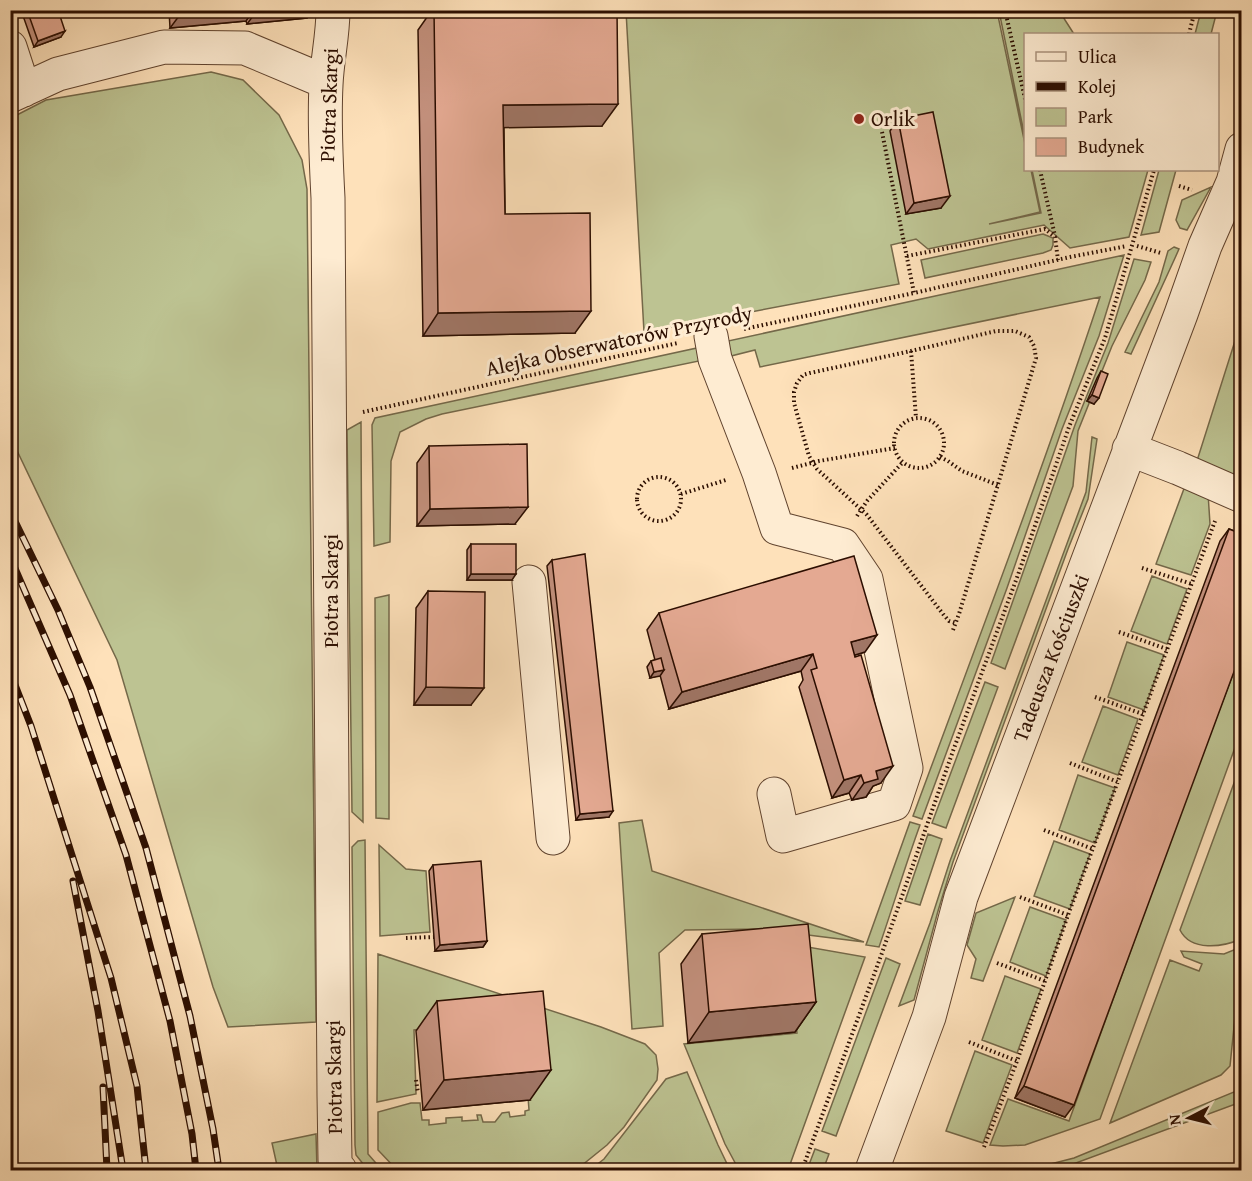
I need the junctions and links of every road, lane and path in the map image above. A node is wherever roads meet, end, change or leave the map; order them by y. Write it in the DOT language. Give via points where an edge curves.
graph roads {
  1 [pos="333,10"];
  2 [pos="1005,10"];
  3 [pos="1195,10"];
  4 [pos="1189,33"];
  5 [pos="10,47"];
  6 [pos="326,82"];
  7 [pos="17,93"];
  8 [pos="1024,94"];
  9 [pos="882,132"];
  10 [pos="1242,149"];
  11 [pos="1040,171"];
  12 [pos="1154,171"];
  13 [pos="1055,237"];
  14 [pos="1126,246"];
  15 [pos="1137,246"];
  16 [pos="1161,254"];
  17 [pos="907,256"];
  18 [pos="1058,260"];
  19 [pos="914,293"];
  20 [pos="711,336"];
  21 [pos="911,351"];
  22 [pos="330,417"];
  23 [pos="916,418"];
  24 [pos="895,448"];
  25 [pos="1129,449"];
  26 [pos="940,457"];
  27 [pos="903,462"];
  28 [pos="813,463"];
  29 [pos="789,469"];
  30 [pos="730,478"];
  31 [pos="998,485"];
  32 [pos="1232,492"];
  33 [pos="681,494"];
  34 [pos="861,509"];
  35 [pos="849,522"];
  36 [pos="1142,568"];
  37 [pos="529,582"];
  38 [pos="1192,584"];
  39 [pos="956,623"];
  40 [pos="953,630"];
  41 [pos="1119,632"];
  42 [pos="1167,649"];
  43 [pos="1095,697"];
  44 [pos="1143,714"];
  45 [pos="1070,763"];
  46 [pos="1118,782"];
  47 [pos="774,794"];
  48 [pos="1044,830"];
  49 [pos="553,838"];
  50 [pos="1093,849"];
  51 [pos="1020,897"];
  52 [pos="1068,915"];
  53 [pos="434,937"];
  54 [pos="406,938"];
  55 [pos="997,963"];
  56 [pos="1046,981"];
  57 [pos="969,1042"];
  58 [pos="1017,1061"];
  59 [pos="416,1080"];
  60 [pos="418,1093"];
  61 [pos="984,1148"];
  62 [pos="340,1170"];
  63 [pos="801,1170"];
  64 [pos="872,1170"];
  1 -- 6 [label="street, Piotra Skargi"];
  2 -- 8 [label="path"];
  3 -- 4 [label="path"];
  5 -- 7 [label="street"];
  6 -- 7 [label="street" via="245,48 165,47 58,74"];
  6 -- 22 [label="street, Piotra Skargi"];
  9 -- 17 [label="path"];
  10 -- 25 [label="street, Tadeusza Kościuszki" via="1233,182"];
  11 -- 13 [label="path"];
  12 -- 63 [label="path" via="1105,338 1069,427"];
  13 -- 17 [label="path" via="1045,229"];
  13 -- 18 [label="path"];
  14 -- 18 [label="path, Alejka Obserwatorów Przyrody"];
  15 -- 16 [label="path"];
  17 -- 19 [label="path"];
  18 -- 19 [label="path, Alejka Obserwatorów Przyrody"];
  19 -- 20 [label="path, Alejka Obserwatorów Przyrody"];
  20 -- 22 [label="path, Alejka Obserwatorów Przyrody"];
  20 -- 47 [label="street" via="777,528 843,545 867,579 906,768 894,804 783,836"];
  21 -- 23 [label="path"];
  21 -- 28 [label="path" via="803,375 794,392 794,403"];
  21 -- 31 [label="path" via="996,332 1015,330 1029,337 1036,358"];
  22 -- 62 [label="street, Piotra Skargi" via="335,1160"];
  23 -- 24 [label="path" via="908,420 897,432"];
  23 -- 26 [label="path" via="932,421 943,433"];
  24 -- 27 [label="path"];
  24 -- 28 [label="path"];
  25 -- 32 [label="street"];
  25 -- 64 [label="street, Tadeusza Kościuszki" via="962,897 929,1017"];
  26 -- 27 [label="path" via="927,467"];
  26 -- 31 [label="path" via="962,471"];
  27 -- 34 [label="path"];
  28 -- 29 [label="path"];
  28 -- 34 [label="path"];
  30 -- 33 [label="path"];
  31 -- 39 [label="path"];
  32 -- 38 [label="path" via="1214,524"];
  33 -- 33 [label="path" via="678,511 665,521 646,518 638,508 640,488 652,478 670,479"];
  34 -- 35 [label="path"];
  34 -- 39 [label="path" via="943,614"];
  36 -- 38 [label="path"];
  37 -- 49 [label="street"];
  38 -- 42 [label="path"];
  39 -- 40 [label="path"];
  41 -- 42 [label="path"];
  42 -- 44 [label="path"];
  43 -- 44 [label="path"];
  44 -- 46 [label="path"];
  45 -- 46 [label="path"];
  46 -- 50 [label="path"];
  48 -- 50 [label="path"];
  50 -- 52 [label="path"];
  51 -- 52 [label="path"];
  52 -- 56 [label="path"];
  53 -- 54 [label="path"];
  55 -- 56 [label="path"];
  56 -- 58 [label="path"];
  57 -- 58 [label="path"];
  58 -- 61 [label="path"];
  59 -- 60 [label="path"];
}
